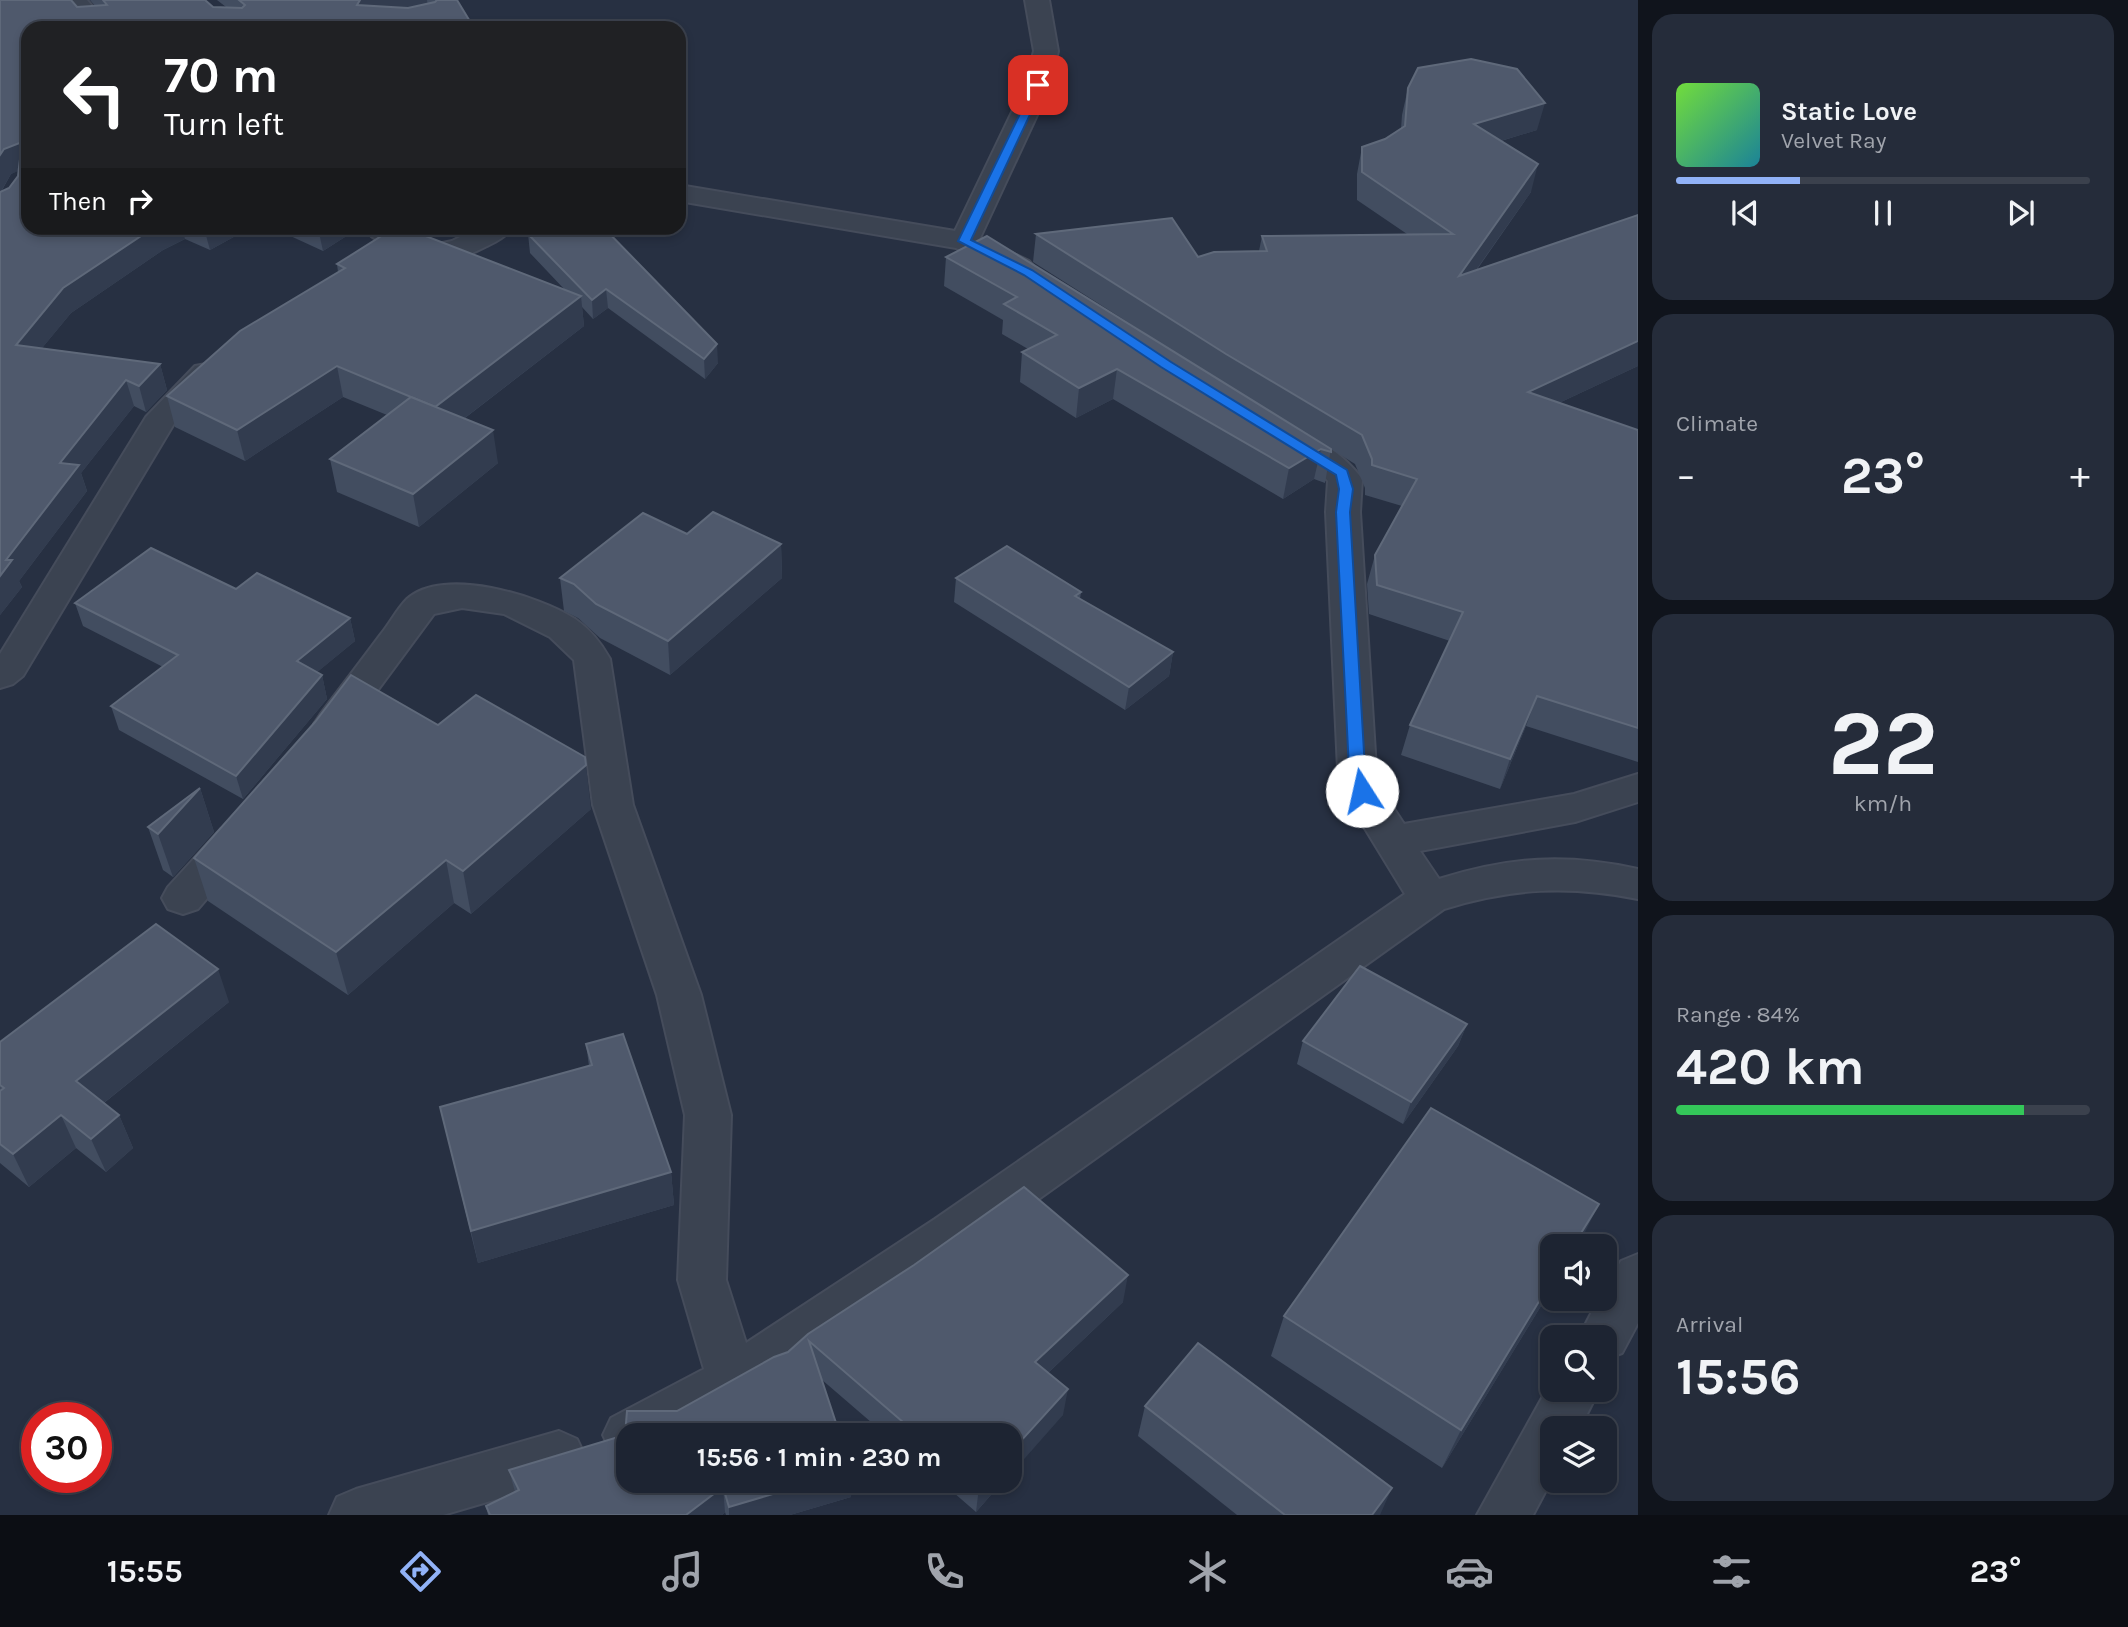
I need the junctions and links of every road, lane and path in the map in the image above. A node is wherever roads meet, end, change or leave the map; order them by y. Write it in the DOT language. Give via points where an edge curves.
graph roads {
  1 [pos="75,0"];
  2 [pos="1037,0"];
  3 [pos="92,21"];
  4 [pos="686,194"];
  5 [pos="388,235"];
  6 [pos="391,235"];
  7 [pos="484,235"];
  8 [pos="964,241"];
  9 [pos="368,261"];
  10 [pos="1047,284"];
  11 [pos="228,356"];
  12 [pos="1261,422"];
  13 [pos="0,675"];
  14 [pos="310,754"];
  15 [pos="1638,789"];
  16 [pos="256,816"];
  17 [pos="1393,841"];
  18 [pos="1638,884"];
  19 [pos="183,898"];
  20 [pos="1429,898"];
  21 [pos="1638,1276"];
  22 [pos="1611,1325"];
  23 [pos="732,1380"];
  24 [pos="651,1423"];
  25 [pos="616,1439"];
  26 [pos="1540,1450"];
  27 [pos="356,1515"];
  28 [pos="1504,1515"];
  1 -- 3 [label="street"];
  2 -- 8 [label="street" via="1046,51 1038,85"];
  4 -- 8 [label="street"];
  5 -- 9 [label="street"];
  6 -- 7 [label="street" via="428,252 449,253"];
  8 -- 10 [label="street"];
  11 -- 13 [label="street" via="162,417 26,643"];
  12 -- 17 [label="street" via="1332,465 1345,479 1357,769 1362,791"];
  14 -- 23 [label="street" via="421,606 439,597 476,598 536,614 572,632 586,645 593,659 614,805 679,995 708,1115 702,1280"];
  15 -- 17 [label="street" via="1575,808"];
  16 -- 19 [label="street"];
  17 -- 20 [label="street"];
  18 -- 20 [label="street" via="1589,873 1531,873 1484,880"];
  20 -- 23 [label="street" via="952,1234"];
  21 -- 22 [label="street"];
  23 -- 24 [label="street"];
  25 -- 27 [label="street"];
  26 -- 28 [label="street"];
}
